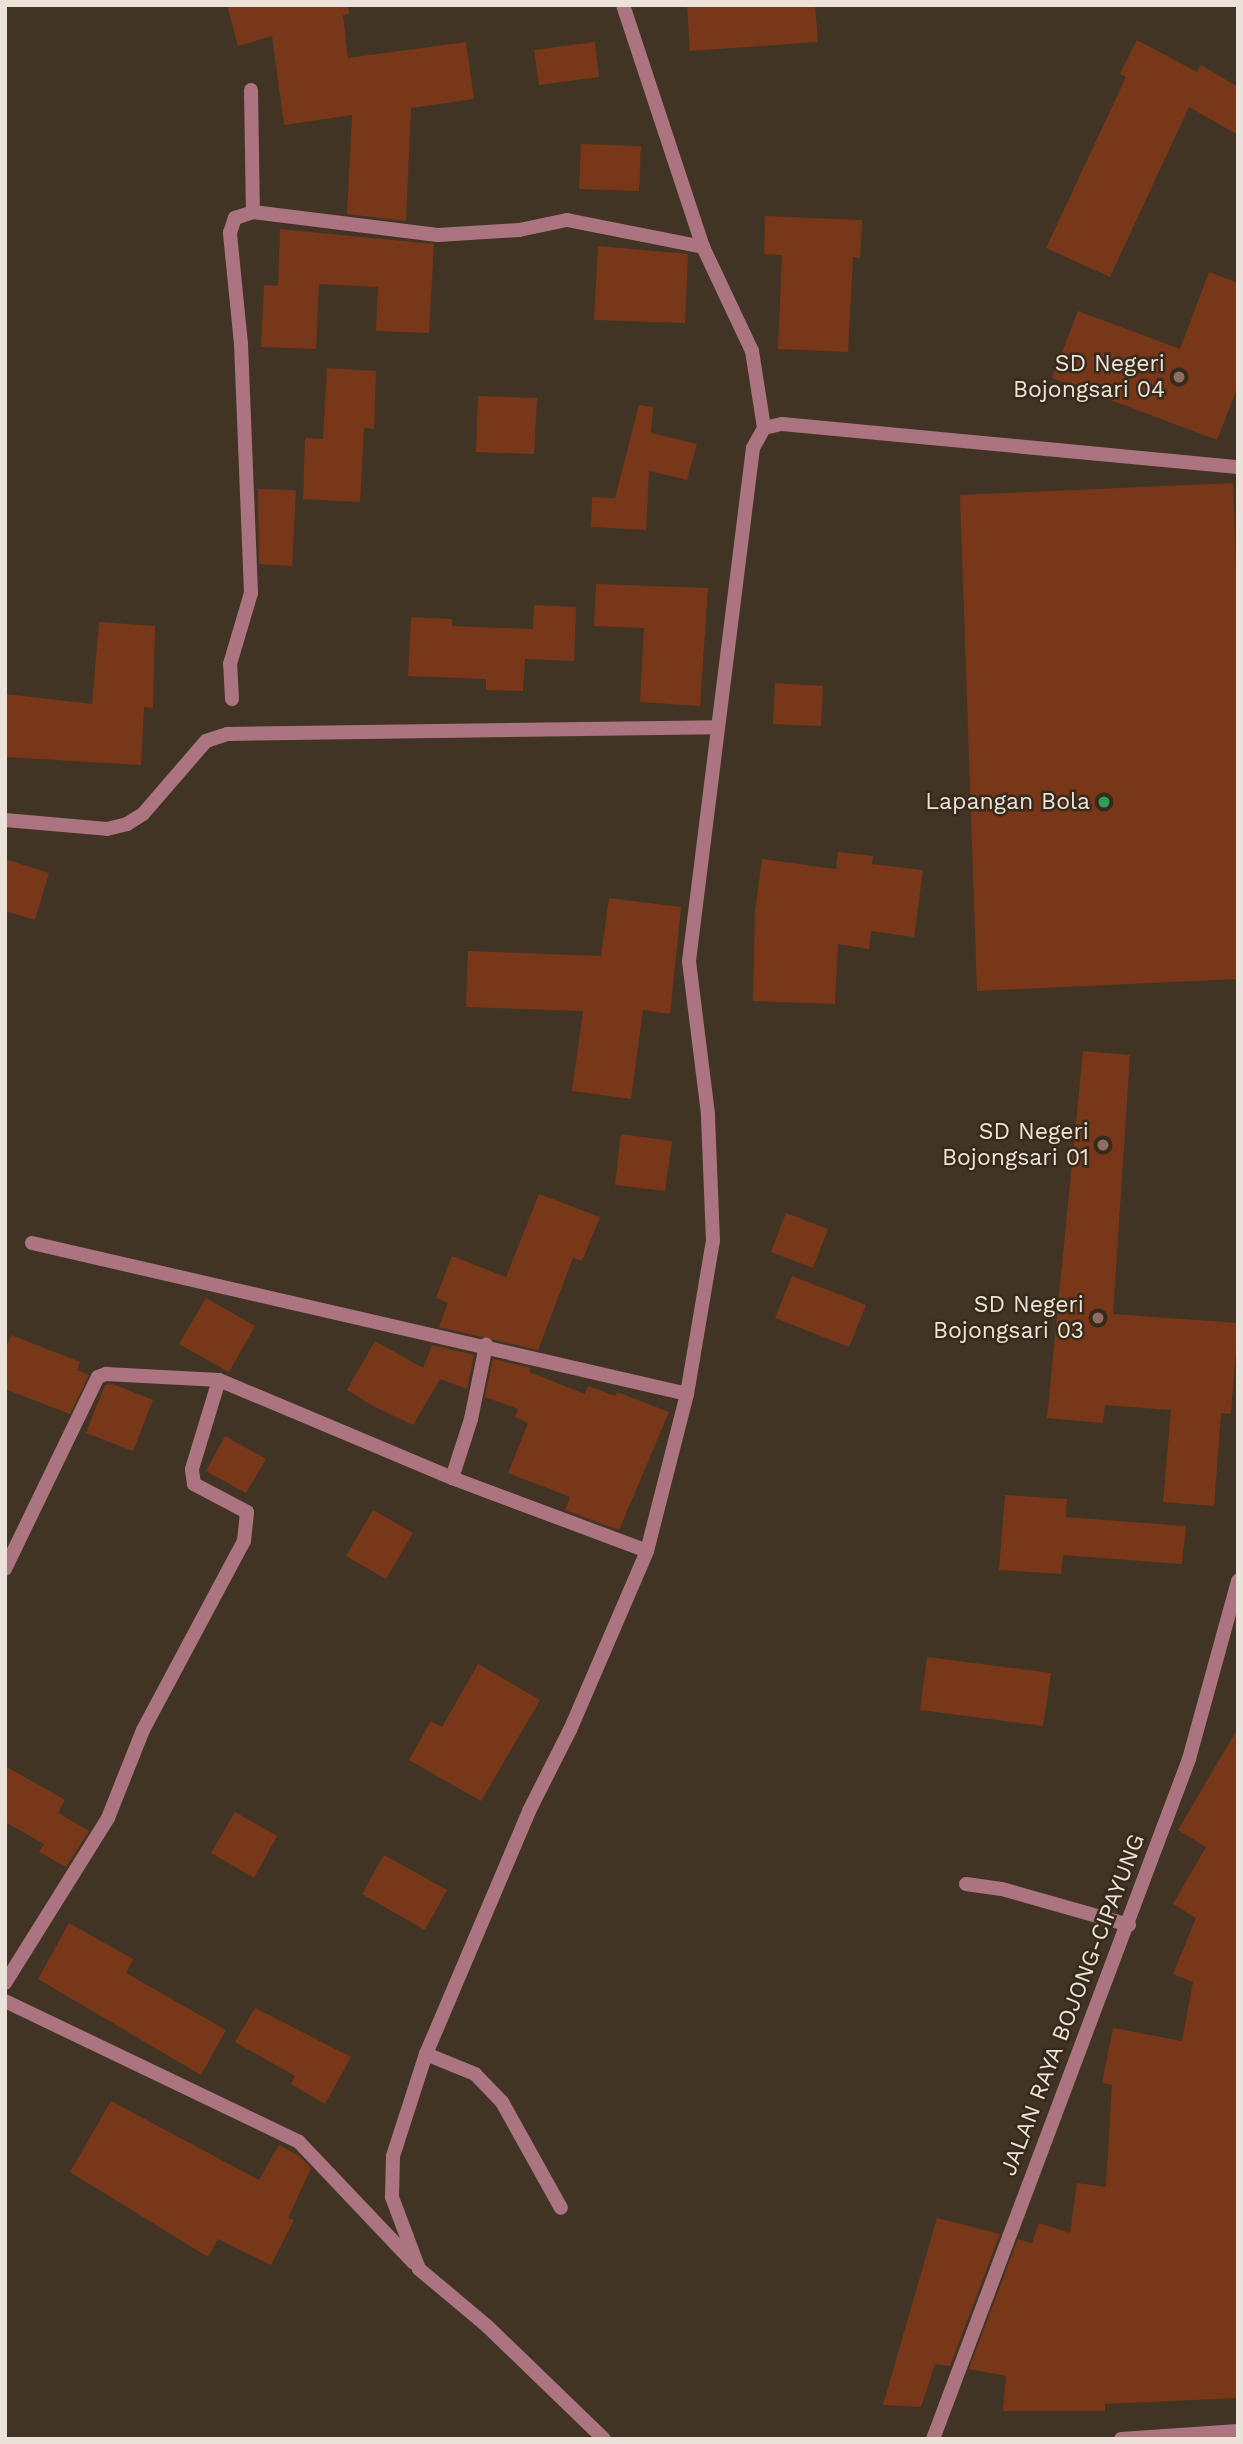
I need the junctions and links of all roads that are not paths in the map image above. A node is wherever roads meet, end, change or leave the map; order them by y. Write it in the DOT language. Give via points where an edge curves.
graph roads {
  1 [pos="623,5"];
  2 [pos="251,90"];
  3 [pos="253,212"];
  4 [pos="703,247"];
  5 [pos="764,428"];
  6 [pos="1238,467"];
  7 [pos="232,699"];
  8 [pos="717,727"];
  9 [pos="5,820"];
  10 [pos="32,1243"];
  11 [pos="486,1345"];
  12 [pos="219,1380"];
  13 [pos="687,1394"];
  14 [pos="452,1478"];
  15 [pos="647,1551"];
  16 [pos="5,1569"];
  17 [pos="1238,1581"];
  18 [pos="965,1884"];
  19 [pos="1129,1924"];
  20 [pos="5,1983"];
  21 [pos="5,2001"];
  22 [pos="426,2054"];
  23 [pos="561,2208"];
  24 [pos="419,2269"];
  25 [pos="1238,2431"];
  26 [pos="604,2439"];
  27 [pos="933,2439"];
  28 [pos="1121,2439"];
  1 -- 4 [label="street"];
  2 -- 3 [label="street"];
  3 -- 4 [label="street" via="439,235 519,230 567,220"];
  3 -- 7 [label="street" via="235,218 230,233 241,344 251,593 230,664"];
  4 -- 5 [label="street" via="752,351"];
  5 -- 6 [label="street" via="782,424"];
  5 -- 8 [label="street" via="753,448"];
  8 -- 9 [label="street" via="227,734 206,741 144,814 127,824 107,829"];
  8 -- 13 [label="street" via="689,961 708,1114 713,1241"];
  10 -- 11 [label="street"];
  11 -- 13 [label="street"];
  11 -- 14 [label="street" via="471,1419"];
  12 -- 14 [label="street"];
  12 -- 16 [label="street" via="98,1377"];
  12 -- 20 [label="street" via="192,1469 194,1484 247,1512 244,1541 143,1730 130,1773 108,1818"];
  13 -- 15 [label="street"];
  14 -- 15 [label="street"];
  15 -- 22 [label="street"];
  17 -- 19 [label="street, JALAN RAYA BOJONG-CIPAYUNG" via="1189,1759"];
  18 -- 19 [label="street" via="1002,1889"];
  19 -- 27 [label="street, JALAN RAYA BOJONG-CIPAYUNG"];
  21 -- 24 [label="street" via="299,2142"];
  22 -- 23 [label="street" via="475,2074 502,2102"];
  22 -- 24 [label="street" via="394,2156 392,2197"];
  24 -- 26 [label="street" via="487,2326"];
  25 -- 28 [label="street"];
}
